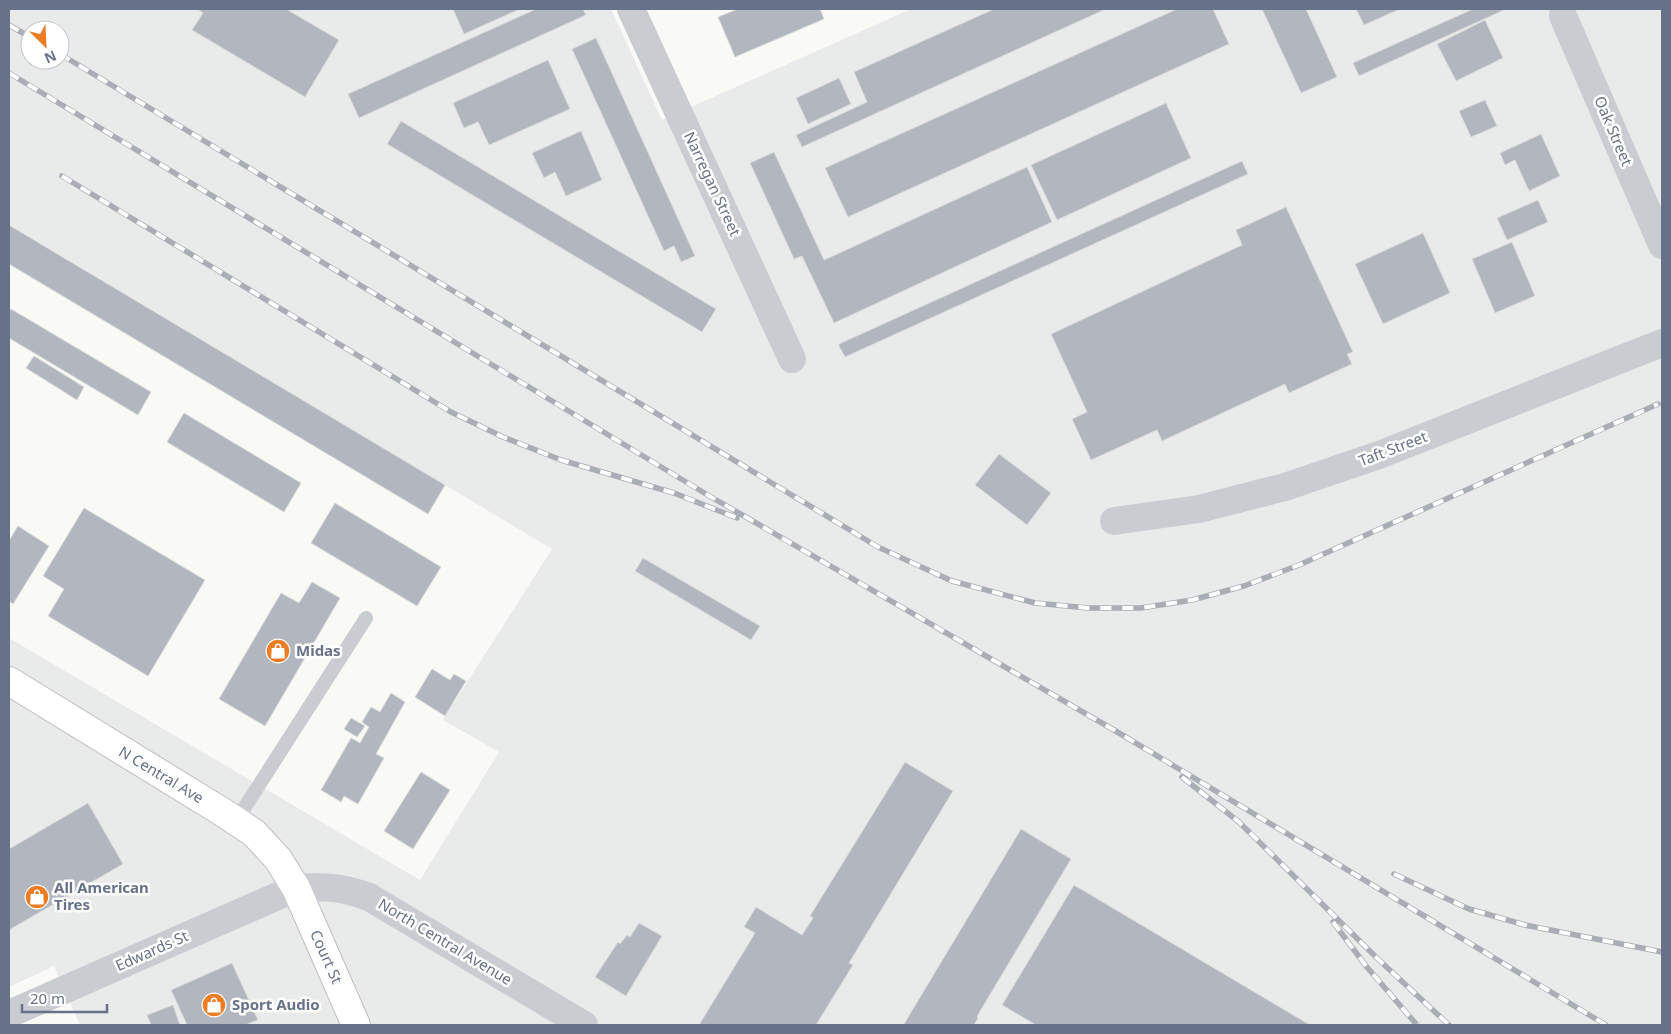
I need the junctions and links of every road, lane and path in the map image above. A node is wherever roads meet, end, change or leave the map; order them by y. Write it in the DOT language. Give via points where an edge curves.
graph roads {
  1 [pos="638,11"];
  2 [pos="1563,16"];
  3 [pos="1662,245"];
  4 [pos="1662,343"];
  5 [pos="792,359"];
  6 [pos="1114,521"];
  7 [pos="366,618"];
  8 [pos="9,681"];
  9 [pos="236,821"];
  10 [pos="296,888"];
  11 [pos="9,1014"];
  12 [pos="356,1025"];
  13 [pos="584,1025"];
  1 -- 5 [label="street, Narregan Street"];
  2 -- 3 [label="street, Oak Street"];
  4 -- 6 [label="street, Taft Street" via="1379,455 1285,487 1199,509"];
  7 -- 9 [label="lane"];
  8 -- 9 [label="main road, N Central Ave"];
  9 -- 10 [label="main road, N Central Ave" via="278,859"];
  10 -- 11 [label="street, Edwards St"];
  10 -- 12 [label="main road, Court St"];
  10 -- 13 [label="street, North Central Avenue" via="323,886 370,897"];
}
